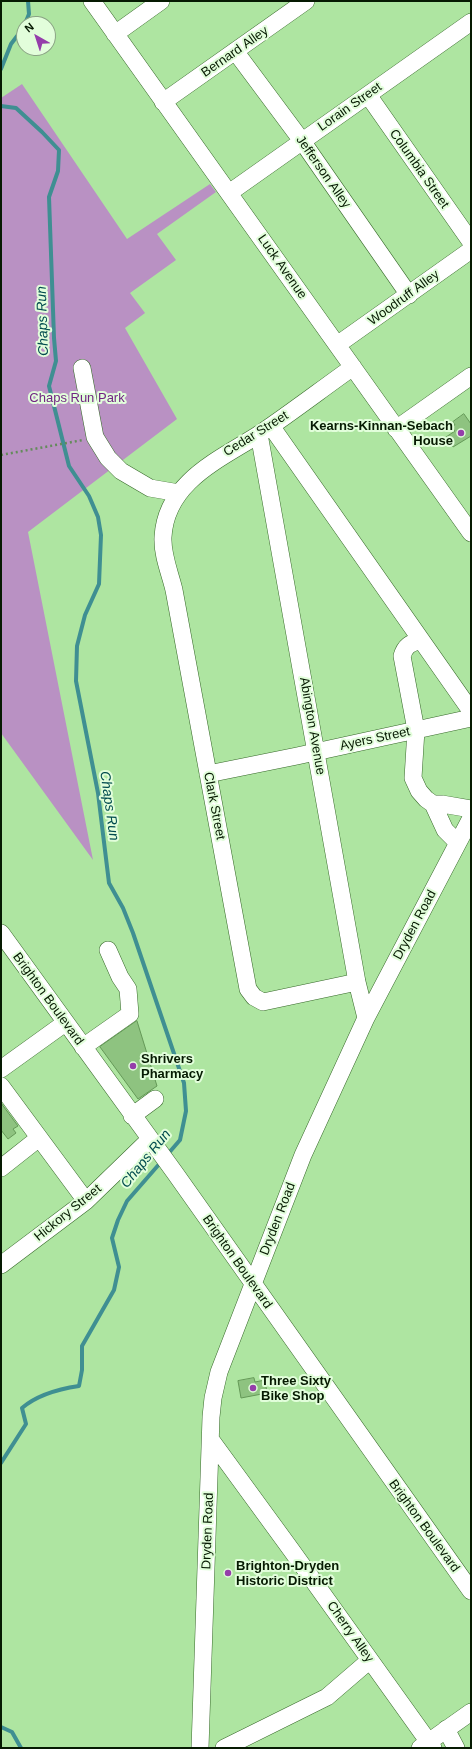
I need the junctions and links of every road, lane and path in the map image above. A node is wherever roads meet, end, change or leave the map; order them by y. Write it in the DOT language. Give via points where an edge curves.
graph roads {
  1 [pos="92,1"];
  2 [pos="161,1"];
  3 [pos="306,1"];
  4 [pos="471,22"];
  5 [pos="115,34"];
  6 [pos="235,52"];
  7 [pos="368,95"];
  8 [pos="164,102"];
  9 [pos="302,141"];
  10 [pos="229,193"];
  11 [pos="471,242"];
  12 [pos="471,250"];
  13 [pos="409,295"];
  14 [pos="337,345"];
  15 [pos="352,367"];
  16 [pos="82,368"];
  17 [pos="471,376"];
  18 [pos="396,429"];
  19 [pos="265,430"];
  20 [pos="79,441"];
  21 [pos="1,455"];
  22 [pos="179,493"];
  23 [pos="169,510"];
  24 [pos="471,533"];
  25 [pos="421,640"];
  26 [pos="471,711"];
  27 [pos="471,718"];
  28 [pos="416,730"];
  29 [pos="317,751"];
  30 [pos="208,774"];
  31 [pos="433,804"];
  32 [pos="471,809"];
  33 [pos="471,818"];
  34 [pos="458,843"];
  35 [pos="1,934"];
  36 [pos="108,950"];
  37 [pos="357,982"];
  38 [pos="366,1018"];
  39 [pos="65,1023"];
  40 [pos="82,1047"];
  41 [pos="1,1069"];
  42 [pos="1,1086"];
  43 [pos="155,1098"];
  44 [pos="132,1116"];
  45 [pos="39,1138"];
  46 [pos="153,1145"];
  47 [pos="1,1168"];
  48 [pos="86,1201"];
  49 [pos="1,1265"];
  50 [pos="252,1285"];
  51 [pos="211,1440"];
  52 [pos="471,1591"];
  53 [pos="370,1660"];
  54 [pos="471,1712"];
  55 [pos="446,1730"];
  56 [pos="427,1746"];
  57 [pos="200,1748"];
  58 [pos="224,1748"];
  59 [pos="456,1748"];
  1 -- 5 [label="street, Luck Avenue"];
  2 -- 5 [label="street"];
  3 -- 6 [label="street, Bernard Alley"];
  4 -- 7 [label="street, Lorain Street"];
  5 -- 8 [label="street, Luck Avenue"];
  6 -- 8 [label="street, Bernard Alley"];
  6 -- 9 [label="street, Jefferson Alley"];
  7 -- 9 [label="street, Lorain Street"];
  7 -- 11 [label="street, Columbia Street"];
  8 -- 10 [label="street, Luck Avenue"];
  9 -- 10 [label="street, Lorain Street"];
  9 -- 13 [label="street, Jefferson Alley"];
  10 -- 14 [label="street, Luck Avenue"];
  12 -- 13 [label="street, Woodruff Alley"];
  13 -- 14 [label="street, Woodruff Alley"];
  14 -- 15 [label="street, Luck Avenue"];
  15 -- 18 [label="street, Luck Avenue"];
  15 -- 19 [label="street, Cedar Street"];
  16 -- 22 [label="street" via="95,437 108,458 121,471 150,488"];
  17 -- 18 [label="street"];
  18 -- 24 [label="street, Luck Avenue"];
  19 -- 22 [label="street, Cedar Street" via="196,473"];
  19 -- 25 [label="street"];
  19 -- 29 [label="street, Abington Avenue"];
  20 -- 21 [label="path"];
  22 -- 23 [label="street, Cedar Street"];
  23 -- 30 [label="street, Clark Street" via="163,537 164,549"];
  25 -- 26 [label="street"];
  25 -- 28 [label="street" via="404,648 402,656"];
  27 -- 28 [label="street, Ayers Street"];
  28 -- 29 [label="street, Ayers Street"];
  28 -- 31 [label="street" via="413,778 419,791"];
  29 -- 30 [label="street, Ayers Street"];
  29 -- 37 [label="street, Abington Avenue"];
  30 -- 37 [label="street, Clark Street" via="248,989 254,997 263,1002"];
  31 -- 32 [label="street"];
  31 -- 34 [label="street" via="445,830"];
  33 -- 34 [label="street, Dryden Road"];
  34 -- 38 [label="street, Dryden Road"];
  35 -- 39 [label="street, Brighton Boulevard"];
  36 -- 40 [label="street" via="128,989 130,1014"];
  37 -- 38 [label="street, Abington Avenue"];
  38 -- 50 [label="street, Dryden Road" via="303,1155"];
  39 -- 40 [label="street, Brighton Boulevard"];
  39 -- 41 [label="street"];
  40 -- 44 [label="street, Brighton Boulevard"];
  42 -- 45 [label="street"];
  43 -- 44 [label="street"];
  44 -- 46 [label="street, Brighton Boulevard"];
  45 -- 47 [label="street"];
  45 -- 48 [label="street"];
  46 -- 48 [label="street, Hickory Street"];
  46 -- 50 [label="street, Brighton Boulevard"];
  48 -- 49 [label="street, Hickory Street"];
  50 -- 51 [label="street, Dryden Road" via="219,1372 213,1398"];
  50 -- 52 [label="street, Brighton Boulevard"];
  51 -- 53 [label="street, Cherry Alley"];
  51 -- 57 [label="street, Dryden Road"];
  53 -- 56 [label="street, Cherry Alley"];
  53 -- 58 [label="street" via="327,1697"];
  54 -- 55 [label="street"];
  55 -- 56 [label="street"];
  55 -- 59 [label="street"];
}
